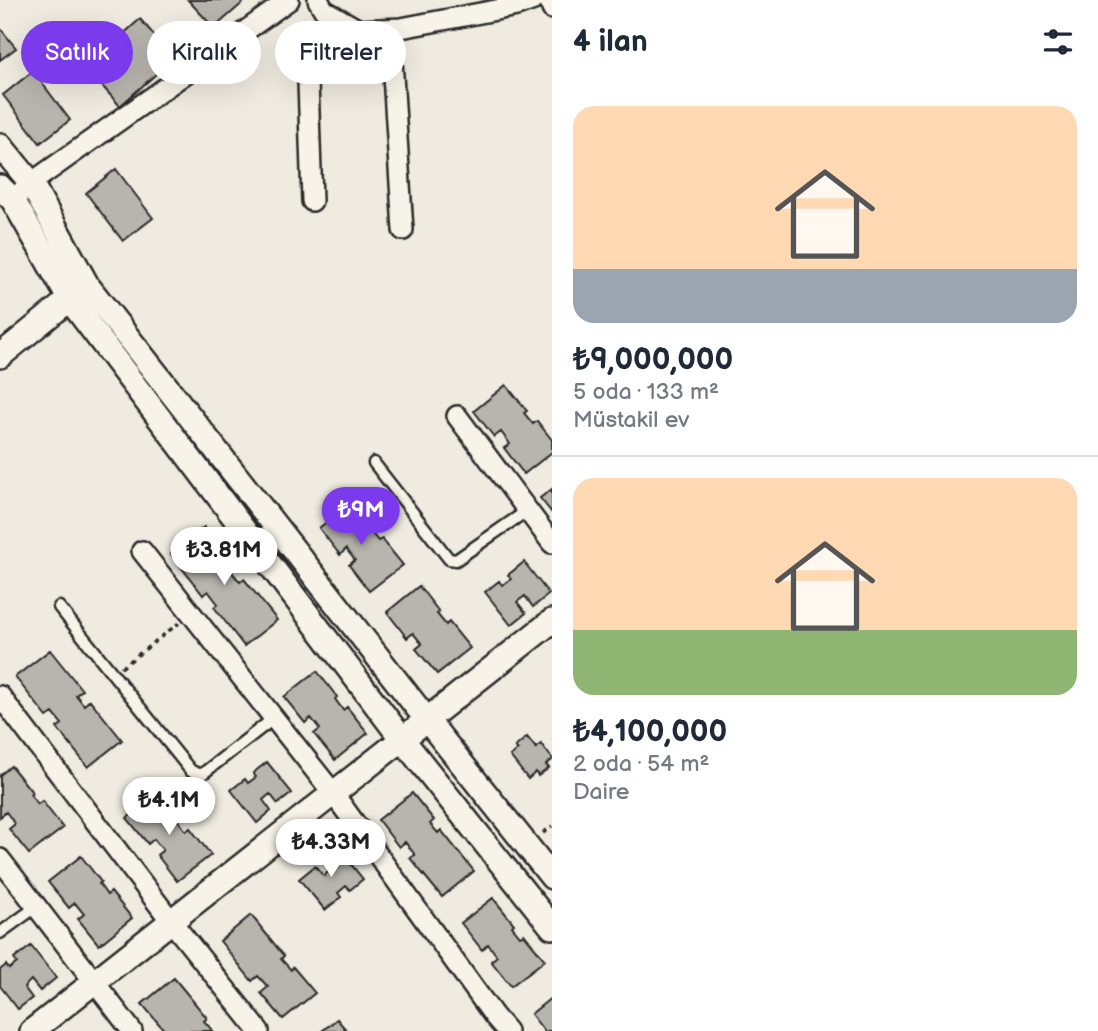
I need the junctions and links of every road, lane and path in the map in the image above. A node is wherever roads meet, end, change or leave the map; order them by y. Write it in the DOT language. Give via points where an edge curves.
graph roads {
  1 [pos="289,0"];
  2 [pos="318,0"];
  3 [pos="534,0"];
  4 [pos="550,0"];
  5 [pos="552,9"];
  6 [pos="335,16"];
  7 [pos="344,21"];
  8 [pos="406,27"];
  9 [pos="394,84"];
  10 [pos="0,145"];
  11 [pos="30,183"];
  12 [pos="6,193"];
  13 [pos="312,201"];
  14 [pos="404,230"];
  15 [pos="78,292"];
  16 [pos="0,356"];
  17 [pos="457,416"];
  18 [pos="374,463"];
  19 [pos="528,510"];
  20 [pos="552,542"];
  21 [pos="142,551"];
  22 [pos="59,607"];
  23 [pos="192,614"];
  24 [pos="552,621"];
  25 [pos="113,674"];
  26 [pos="0,696"];
  27 [pos="274,718"];
  28 [pos="427,720"];
  29 [pos="402,739"];
  30 [pos="333,793"];
  31 [pos="0,859"];
  32 [pos="552,877"];
  33 [pos="36,906"];
  34 [pos="171,921"];
  35 [pos="552,927"];
  36 [pos="0,933"];
  37 [pos="94,982"];
  38 [pos="32,1031"];
  39 [pos="132,1031"];
  40 [pos="259,1031"];
  41 [pos="507,1031"];
  1 -- 11 [label="street"];
  2 -- 6 [label="street"];
  3 -- 8 [label="street"];
  4 -- 5 [label="street"];
  6 -- 7 [label="street"];
  6 -- 13 [label="street" via="314,37 307,52"];
  9 -- 14 [label="street"];
  10 -- 11 [label="street"];
  11 -- 12 [label="street"];
  11 -- 15 [label="street"];
  12 -- 15 [label="street"];
  15 -- 16 [label="street"];
  15 -- 28 [label="street"];
  15 -- 29 [label="street"];
  17 -- 19 [label="street"];
  18 -- 19 [label="lane" via="449,559 456,561"];
  19 -- 20 [label="street"];
  21 -- 23 [label="street"];
  22 -- 25 [label="lane"];
  23 -- 25 [label="path"];
  23 -- 27 [label="street"];
  24 -- 28 [label="street"];
  25 -- 27 [label="lane" via="191,771 201,775"];
  26 -- 34 [label="street"];
  27 -- 30 [label="street"];
  28 -- 29 [label="street"];
  28 -- 32 [label="street"];
  29 -- 30 [label="street"];
  29 -- 35 [label="street"];
  30 -- 34 [label="street"];
  30 -- 41 [label="street"];
  31 -- 33 [label="street"];
  33 -- 36 [label="lane"];
  33 -- 37 [label="street"];
  34 -- 37 [label="street"];
  34 -- 40 [label="street"];
  37 -- 38 [label="street"];
  37 -- 39 [label="street"];
}
